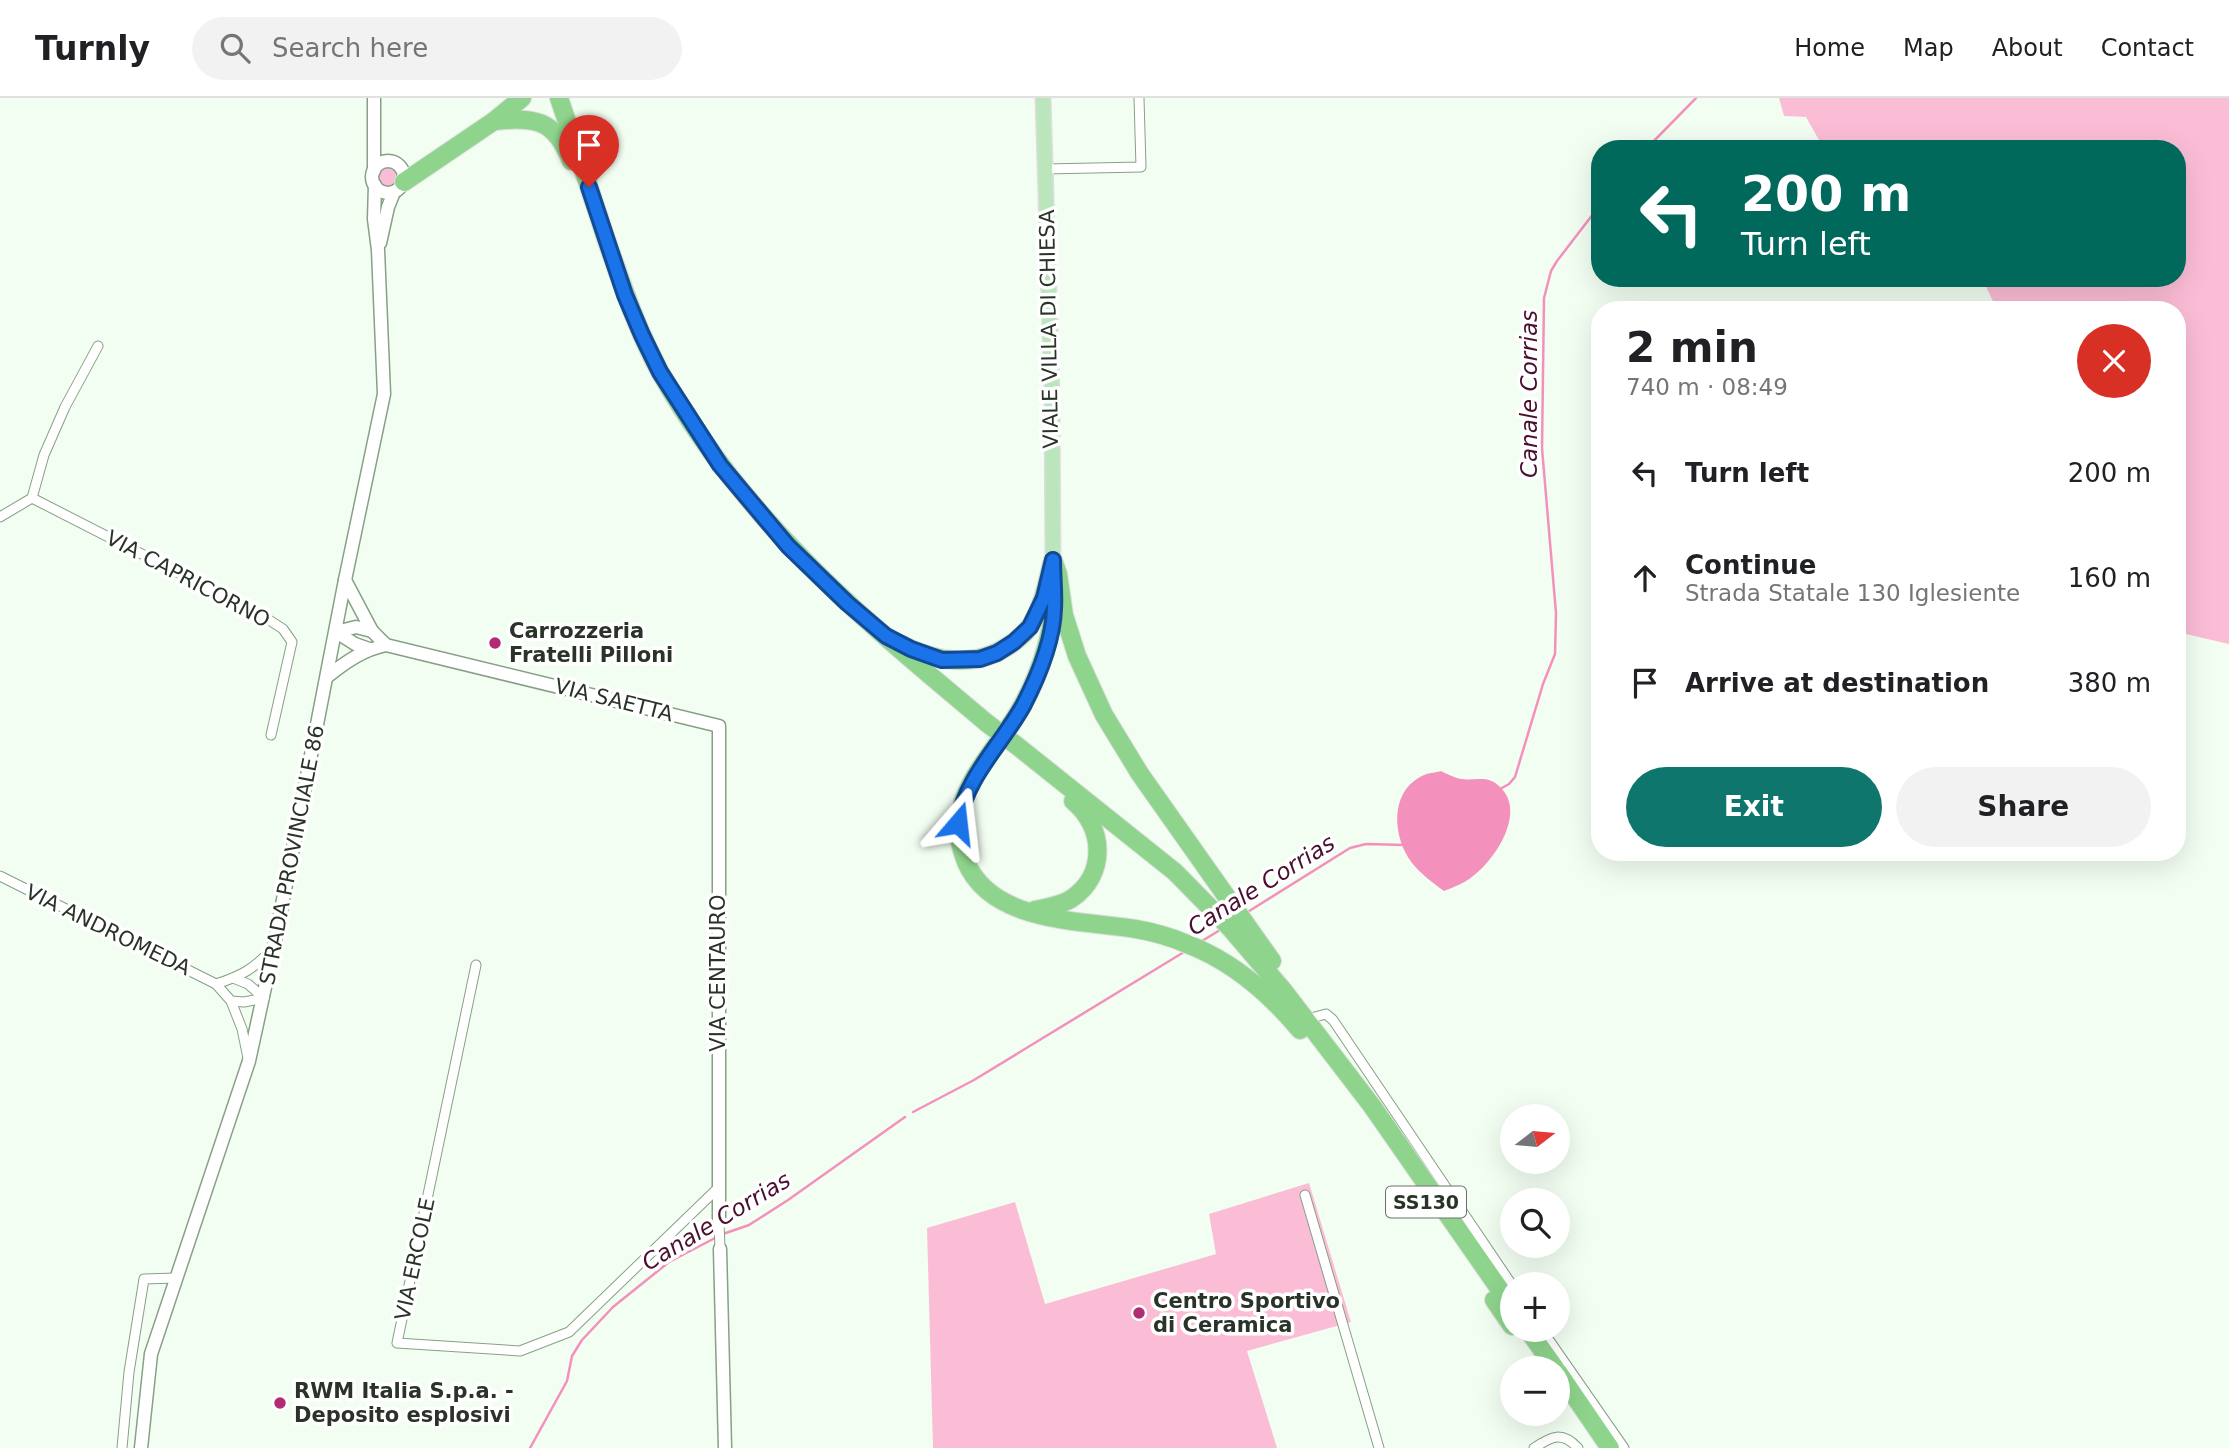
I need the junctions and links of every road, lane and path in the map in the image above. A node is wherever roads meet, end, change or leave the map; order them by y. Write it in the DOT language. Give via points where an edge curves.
graph roads {
  1 [pos="374,98"];
  2 [pos="522,98"];
  3 [pos="559,98"];
  4 [pos="569,98"];
  5 [pos="1044,98"];
  6 [pos="1139,98"];
  7 [pos="494,121"];
  8 [pos="374,129"];
  9 [pos="1045,169"];
  10 [pos="397,175"];
  11 [pos="374,178"];
  12 [pos="604,231"];
  13 [pos="378,250"];
  14 [pos="97,346"];
  15 [pos="32,498"];
  16 [pos="0,517"];
  17 [pos="1053,560"];
  18 [pos="345,580"];
  19 [pos="1054,610"];
  20 [pos="372,631"];
  21 [pos="336,632"];
  22 [pos="386,645"];
  23 [pos="369,649"];
  24 [pos="911,654"];
  25 [pos="327,676"];
  26 [pos="719,726"];
  27 [pos="271,734"];
  28 [pos="1017,746"];
  29 [pos="0,876"];
  30 [pos="1029,912"];
  31 [pos="1238,925"];
  32 [pos="274,946"];
  33 [pos="476,965"];
  34 [pos="233,978"];
  35 [pos="216,984"];
  36 [pos="1283,990"];
  37 [pos="264,998"];
  38 [pos="231,1001"];
  39 [pos="1311,1018"];
  40 [pos="249,1062"];
  41 [pos="1340,1079"];
  42 [pos="1372,1106"];
  43 [pos="718,1188"];
  44 [pos="1305,1195"];
  45 [pos="719,1221"];
  46 [pos="720,1249"];
  47 [pos="1503,1272"];
  48 [pos="176,1278"];
  49 [pos="1500,1290"];
  50 [pos="1500,1309"];
  51 [pos="1550,1342"];
  52 [pos="1570,1390"];
  53 [pos="1570,1409"];
  54 [pos="122,1448"];
  55 [pos="141,1448"];
  56 [pos="725,1448"];
  57 [pos="1379,1448"];
  58 [pos="1534,1448"];
  59 [pos="1578,1448"];
  60 [pos="1597,1448"];
  61 [pos="1611,1448"];
  62 [pos="1624,1448"];
  1 -- 8 [label="street, STRADA PROVINCIALE 86"];
  2 -- 7 [label="highway"];
  3 -- 12 [label="highway, SS130"];
  4 -- 12 [label="highway" via="597,187"];
  5 -- 9 [label="main road, VIALE VILLA DI CHIESA"];
  6 -- 9 [label="street" via="1141,167"];
  7 -- 10 [label="highway" via="432,161"];
  7 -- 12 [label="highway" via="531,119 549,128 568,152"];
  8 -- 10 [label="street, STRADA PROVINCIALE 86"];
  8 -- 11 [label="street, STRADA PROVINCIALE 86"];
  9 -- 17 [label="main road, VIALE VILLA DI CHIESA"];
  10 -- 11 [label="street" via="380,163"];
  10 -- 11 [label="street" via="386,193"];
  10 -- 13 [label="street, STRADA PROVINCIALE 86"];
  11 -- 13 [label="street, STRADA PROVINCIALE 86"];
  12 -- 24 [label="highway, SS130" via="625,295 660,372 720,465 788,546 847,603"];
  13 -- 18 [label="street, STRADA PROVINCIALE 86" via="384,394"];
  14 -- 15 [label="street" via="44,455"];
  15 -- 16 [label="street"];
  15 -- 27 [label="street, VIA CAPRICORNO" via="283,629 292,642"];
  17 -- 19 [label="main road, VIALE VILLA DI CHIESA"];
  17 -- 24 [label="highway" via="1044,598 1030,627 1014,642 980,659 942,660"];
  17 -- 31 [label="highway" via="1064,615 1094,696 1140,774 1228,898"];
  18 -- 20 [label="street"];
  18 -- 21 [label="street, STRADA PROVINCIALE 86"];
  19 -- 30 [label="highway" via="1033,684 971,784 958,823 963,855 979,884"];
  20 -- 21 [label="street" via="356,627"];
  20 -- 22 [label="street"];
  21 -- 23 [label="street"];
  21 -- 25 [label="street, STRADA PROVINCIALE 86"];
  22 -- 23 [label="street, VIA SAETTA"];
  22 -- 26 [label="street, VIA SAETTA"];
  23 -- 25 [label="street, VIA SAETTA"];
  24 -- 28 [label="highway, SS130, bridge"];
  25 -- 32 [label="street, STRADA PROVINCIALE 86"];
  26 -- 43 [label="street, VIA CENTAURO"];
  28 -- 30 [label="highway" via="1037,772 1087,814 1098,839 1095,869 1085,886 1062,904"];
  28 -- 31 [label="highway, SS130"];
  29 -- 35 [label="street, VIA ANDROMEDA"];
  30 -- 41 [label="highway" via="1140,929 1201,949 1259,986"];
  31 -- 36 [label="highway, SS130"];
  31 -- 39 [label="highway"];
  32 -- 34 [label="street, VIA ANDROMEDA" via="255,967"];
  32 -- 37 [label="street, STRADA PROVINCIALE 86"];
  33 -- 43 [label="street, VIA ERCOLE" via="397,1343 520,1351 569,1332"];
  34 -- 35 [label="street, VIA ANDROMEDA"];
  34 -- 37 [label="street"];
  35 -- 38 [label="street, VIA ANDROMEDA"];
  36 -- 41 [label="highway, SS130"];
  36 -- 42 [label="highway, SS130"];
  37 -- 38 [label="street"];
  37 -- 40 [label="street, STRADA PROVINCIALE 86"];
  38 -- 40 [label="street, VIA ANDROMEDA"];
  39 -- 42 [label="highway"];
  39 -- 47 [label="street" via="1326,1014 1333,1020"];
  40 -- 48 [label="street, STRADA PROVINCIALE 86"];
  41 -- 50 [label="highway, SS130"];
  42 -- 49 [label="highway, SS130"];
  43 -- 45 [label="street, VIA CENTAURO"];
  44 -- 57 [label="street"];
  45 -- 46 [label="street"];
  46 -- 56 [label="street"];
  48 -- 54 [label="street" via="144,1279"];
  48 -- 55 [label="street, STRADA PROVINCIALE 86" via="151,1354"];
  51 -- 62 [label="street"];
  52 -- 61 [label="highway"];
  53 -- 60 [label="highway"];
  58 -- 59 [label="street" via="1546,1440 1566,1437"];
}
